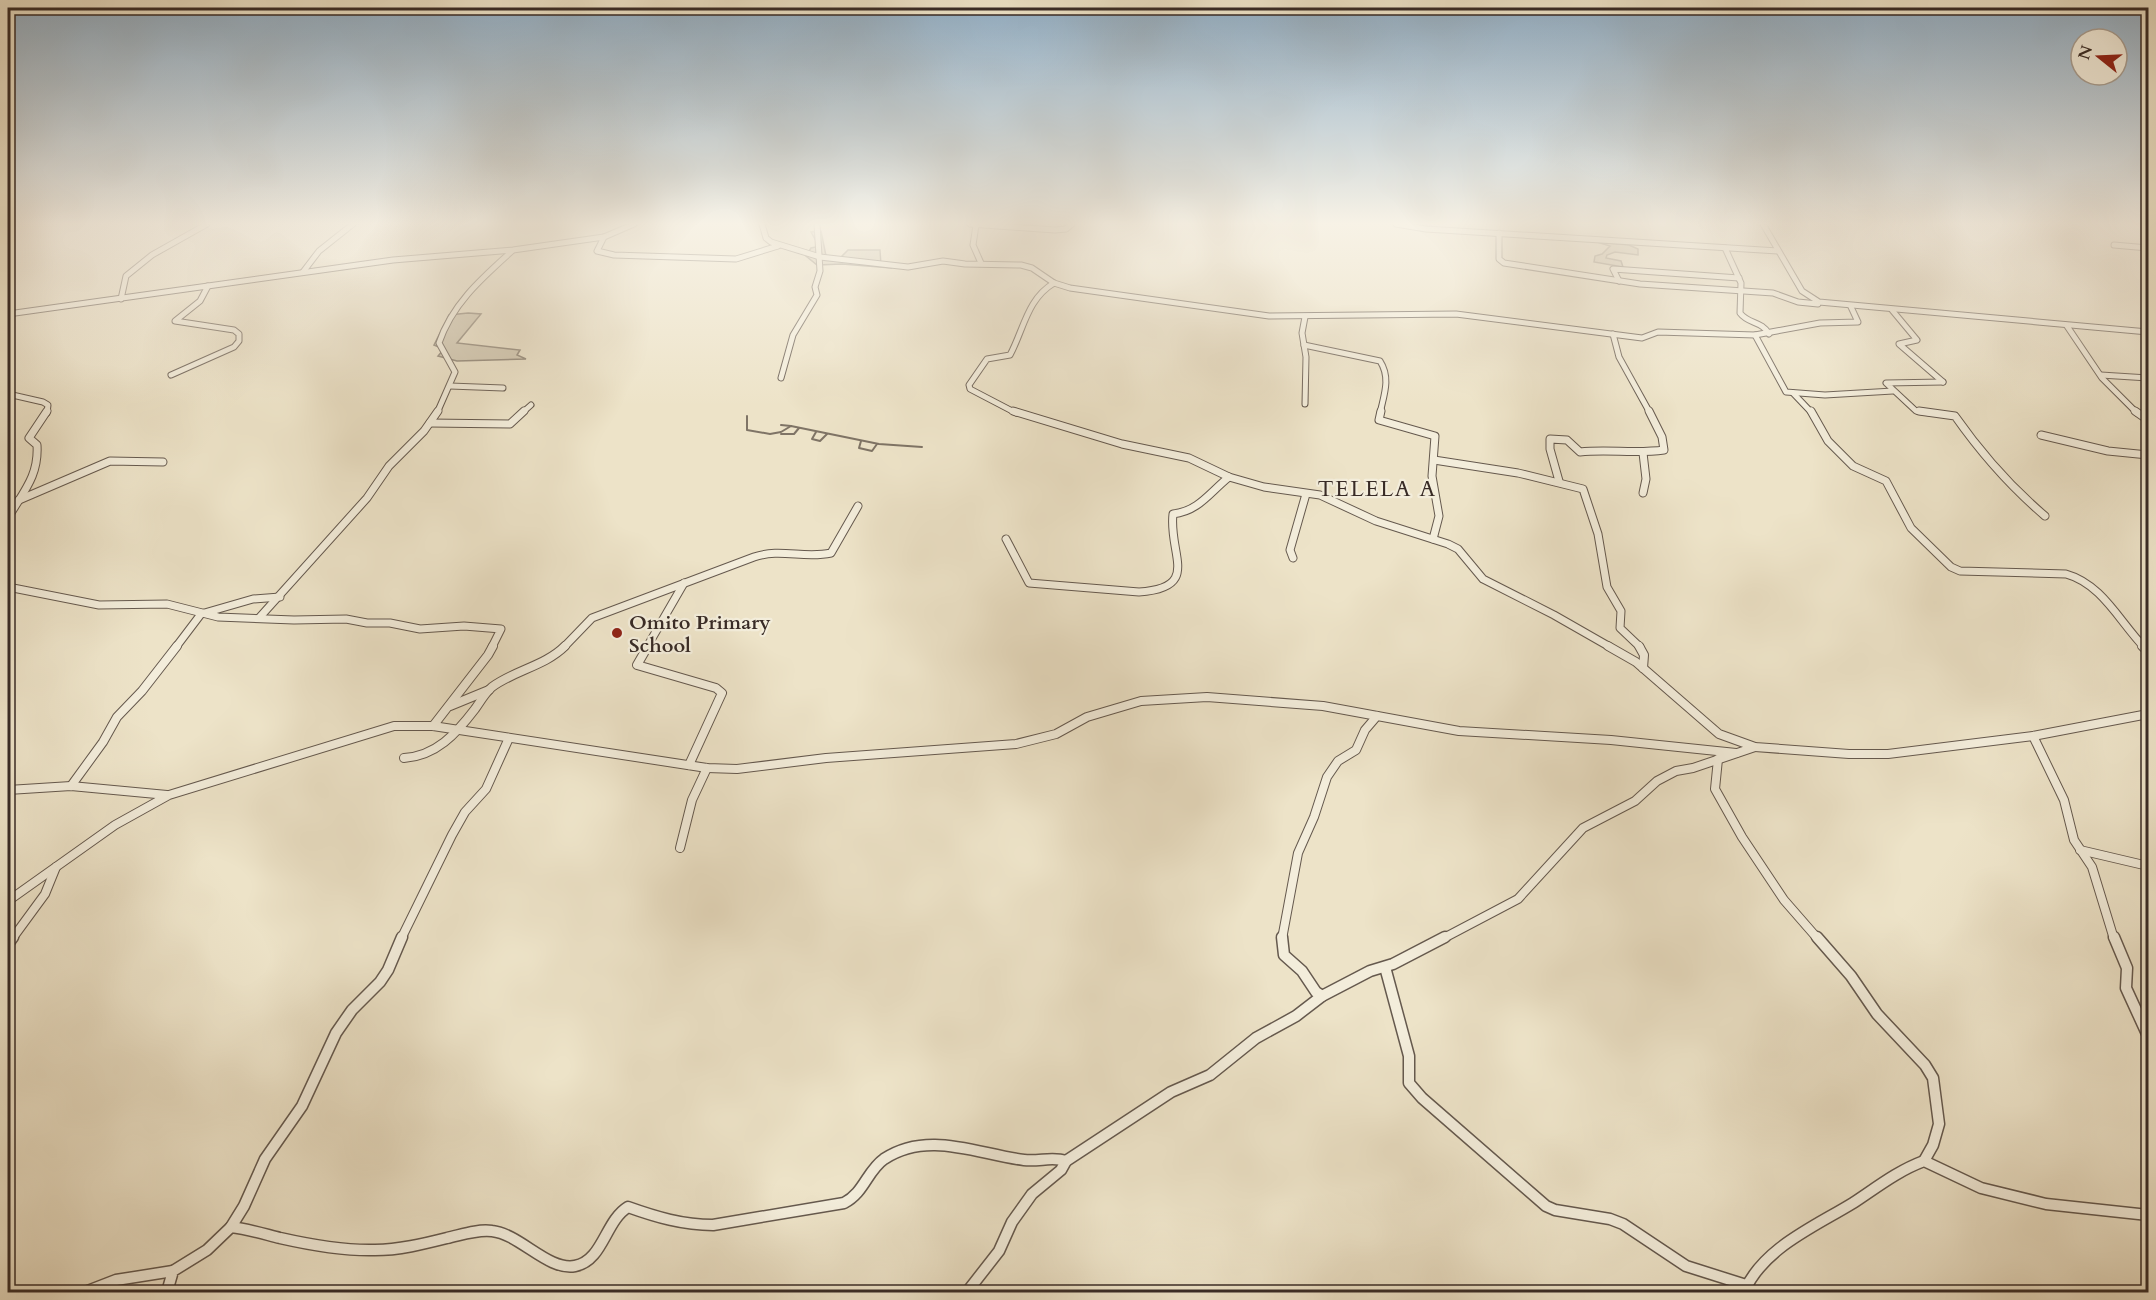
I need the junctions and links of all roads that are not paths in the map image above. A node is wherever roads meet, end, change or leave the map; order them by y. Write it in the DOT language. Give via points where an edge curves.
graph roads {
  1 [pos="124,285"];
  2 [pos="217,285"];
  3 [pos="476,285"];
  4 [pos="816,285"];
  5 [pos="1051,285"];
  6 [pos="1061,285"];
  7 [pos="1651,285"];
  8 [pos="1740,285"];
  9 [pos="1798,285"];
  10 [pos="208,286"];
  11 [pos="1740,289"];
  12 [pos="121,299"];
  13 [pos="1825,304"];
  14 [pos="1851,307"];
  15 [pos="1892,310"];
  16 [pos="8,314"];
  17 [pos="1305,317"];
  18 [pos="2067,326"];
  19 [pos="2148,332"];
  20 [pos="1613,334"];
  21 [pos="1769,334"];
  22 [pos="1755,335"];
  23 [pos="1305,345"];
  24 [pos="171,375"];
  25 [pos="2101,375"];
  26 [pos="781,378"];
  27 [pos="2148,378"];
  28 [pos="450,386"];
  29 [pos="503,388"];
  30 [pos="1893,391"];
  31 [pos="1793,393"];
  32 [pos="8,394"];
  33 [pos="1305,404"];
  34 [pos="531,405"];
  35 [pos="2148,420"];
  36 [pos="429,423"];
  37 [pos="2042,435"];
  38 [pos="1642,453"];
  39 [pos="2148,455"];
  40 [pos="1434,460"];
  41 [pos="163,462"];
  42 [pos="1229,477"];
  43 [pos="1559,481"];
  44 [pos="1306,494"];
  45 [pos="1643,494"];
  46 [pos="20,500"];
  47 [pos="858,506"];
  48 [pos="2045,516"];
  49 [pos="8,518"];
  50 [pos="1433,539"];
  51 [pos="1006,540"];
  52 [pos="1293,558"];
  53 [pos="684,583"];
  54 [pos="8,587"];
  55 [pos="280,597"];
  56 [pos="201,614"];
  57 [pos="259,618"];
  58 [pos="2148,652"];
  59 [pos="1643,668"];
  60 [pos="490,690"];
  61 [pos="449,706"];
  62 [pos="2148,714"];
  63 [pos="1377,716"];
  64 [pos="433,726"];
  65 [pos="459,729"];
  66 [pos="2033,736"];
  67 [pos="509,738"];
  68 [pos="1755,747"];
  69 [pos="1736,753"];
  70 [pos="404,758"];
  71 [pos="1718,759"];
  72 [pos="689,765"];
  73 [pos="707,768"];
  74 [pos="70,786"];
  75 [pos="8,790"];
  76 [pos="169,795"];
  77 [pos="680,848"];
  78 [pos="2080,850"];
  79 [pos="2148,866"];
  80 [pos="56,867"];
  81 [pos="8,901"];
  82 [pos="8,944"];
  83 [pos="1385,967"];
  84 [pos="1322,996"];
  85 [pos="2148,1036"];
  86 [pos="1066,1161"];
  87 [pos="1924,1161"];
  88 [pos="2148,1215"];
  89 [pos="231,1227"];
  90 [pos="173,1271"];
  91 [pos="1745,1289"];
  92 [pos="84,1293"];
  93 [pos="167,1293"];
  94 [pos="967,1293"];
  1 -- 12 [label="street"];
  2 -- 10 [label="street"];
  3 -- 28 [label="street" via="452,312 440,343 455,372"];
  4 -- 26 [label="street" via="817,295 800,321"];
  5 -- 42 [label="street" via="1035,298 1010,355 987,359 970,389 1009,411 1122,444 1197,460"];
  6 -- 17 [label="street" via="1261,315"];
  7 -- 11 [label="street"];
  8 -- 11 [label="street"];
  9 -- 13 [label="street" via="1813,300"];
  10 -- 12 [label="street"];
  10 -- 24 [label="street" via="200,301 175,320 234,330 239,341 234,347"];
  11 -- 13 [label="street" via="1780,294 1802,303"];
  11 -- 21 [label="street" via="1738,299 1743,317 1762,324"];
  12 -- 16 [label="street"];
  13 -- 14 [label="street"];
  14 -- 15 [label="street"];
  14 -- 21 [label="street" via="1858,322 1820,323"];
  15 -- 18 [label="street"];
  15 -- 30 [label="street" via="1917,340 1899,345 1943,382 1887,382"];
  17 -- 20 [label="street" via="1456,314"];
  17 -- 23 [label="street"];
  18 -- 19 [label="street"];
  18 -- 25 [label="street"];
  20 -- 22 [label="street" via="1642,338 1658,332"];
  20 -- 38 [label="street" via="1620,358 1660,432 1664,447 1659,452"];
  21 -- 22 [label="street"];
  22 -- 31 [label="street" via="1786,392"];
  23 -- 33 [label="street"];
  23 -- 40 [label="street" via="1382,362 1386,384 1379,420 1433,434"];
  25 -- 27 [label="street"];
  25 -- 35 [label="street" via="2121,399"];
  28 -- 29 [label="street"];
  28 -- 36 [label="street"];
  30 -- 31 [label="street"];
  30 -- 48 [label="street" via="1916,411 1955,416 1974,443"];
  31 -- 58 [label="street" via="1811,411 1828,441 1853,466 1886,481 1911,528 1951,567 1960,571 2080,577 2095,587"];
  32 -- 46 [label="street" via="48,405 29,438 37,445 38,463"];
  34 -- 36 [label="street" via="510,424"];
  36 -- 55 [label="street" via="388,466 368,498"];
  37 -- 39 [label="street" via="2108,451"];
  38 -- 43 [label="street" via="1579,452 1568,440 1550,439"];
  38 -- 45 [label="street" via="1646,470"];
  40 -- 43 [label="street"];
  40 -- 50 [label="street" via="1431,476 1439,516"];
  41 -- 46 [label="street" via="110,461"];
  42 -- 44 [label="street"];
  42 -- 51 [label="street" via="1201,505 1173,514 1170,521 1178,570 1171,586 1157,591 1029,583"];
  43 -- 59 [label="street" via="1583,489 1598,534 1607,587 1622,611 1620,627 1645,651"];
  44 -- 50 [label="street" via="1323,496 1376,521"];
  44 -- 52 [label="street" via="1290,550"];
  46 -- 49 [label="street"];
  47 -- 53 [label="street" via="831,553 763,554"];
  50 -- 59 [label="street" via="1458,549 1483,579 1554,615"];
  53 -- 60 [label="street" via="592,618 554,657"];
  53 -- 72 [label="street" via="637,665 722,693"];
  54 -- 56 [label="street" via="99,605 163,604"];
  55 -- 56 [label="street" via="239,602"];
  55 -- 57 [label="street"];
  56 -- 57 [label="street"];
  56 -- 74 [label="street" via="142,692 117,717"];
  57 -- 61 [label="street" via="346,619 420,629 501,629 488,655"];
  59 -- 68 [label="street" via="1719,734"];
  60 -- 61 [label="street"];
  60 -- 65 [label="street"];
  61 -- 64 [label="street"];
  62 -- 66 [label="street"];
  63 -- 69 [label="street" via="1459,732 1611,740"];
  63 -- 73 [label="street" via="1290,703 1163,698 1105,710 1056,734 1016,744 826,758 737,770"];
  63 -- 84 [label="street" via="1356,750 1331,768 1294,870 1282,948 1284,956 1302,970"];
  64 -- 65 [label="street"];
  64 -- 76 [label="street" via="414,724 374,731"];
  65 -- 67 [label="street"];
  65 -- 70 [label="street" via="433,750"];
  66 -- 68 [label="street" via="1888,754"];
  66 -- 78 [label="street" via="2064,800"];
  67 -- 72 [label="street"];
  67 -- 89 [label="street" via="487,788 467,808 427,880 388,970 336,1033 302,1106 265,1159"];
  68 -- 69 [label="street"];
  69 -- 71 [label="street"];
  71 -- 83 [label="street" via="1656,781 1635,801 1583,828 1518,899"];
  71 -- 87 [label="street" via="1715,789 1760,866 1933,1078 1939,1124"];
  72 -- 73 [label="street"];
  73 -- 77 [label="street" via="689,810"];
  74 -- 75 [label="street"];
  74 -- 76 [label="street"];
  76 -- 80 [label="street" via="115,825"];
  78 -- 79 [label="street"];
  78 -- 85 [label="street" via="2092,867 2127,968 2126,988"];
  80 -- 81 [label="street"];
  80 -- 82 [label="street" via="45,894"];
  83 -- 84 [label="street" via="1356,977"];
  83 -- 91 [label="street" via="1409,1056 1409,1083 1422,1098 1546,1206 1623,1224 1686,1266"];
  84 -- 86 [label="street" via="1256,1038 1210,1075 1171,1092"];
  86 -- 89 [label="street" via="1024,1160 937,1144 905,1147 883,1160 859,1195 844,1203 713,1225 663,1219 628,1207 612,1220 593,1256 574,1267 561,1265 494,1231 393,1250 362,1251"];
  86 -- 94 [label="street" via="1032,1194 1012,1222 999,1251"];
  87 -- 88 [label="street" via="1981,1188 2046,1204"];
  87 -- 91 [label="street" via="1909,1166 1806,1229 1767,1261"];
  89 -- 90 [label="street" via="207,1250"];
  90 -- 92 [label="street" via="122,1280"];
  90 -- 93 [label="street"];
}
